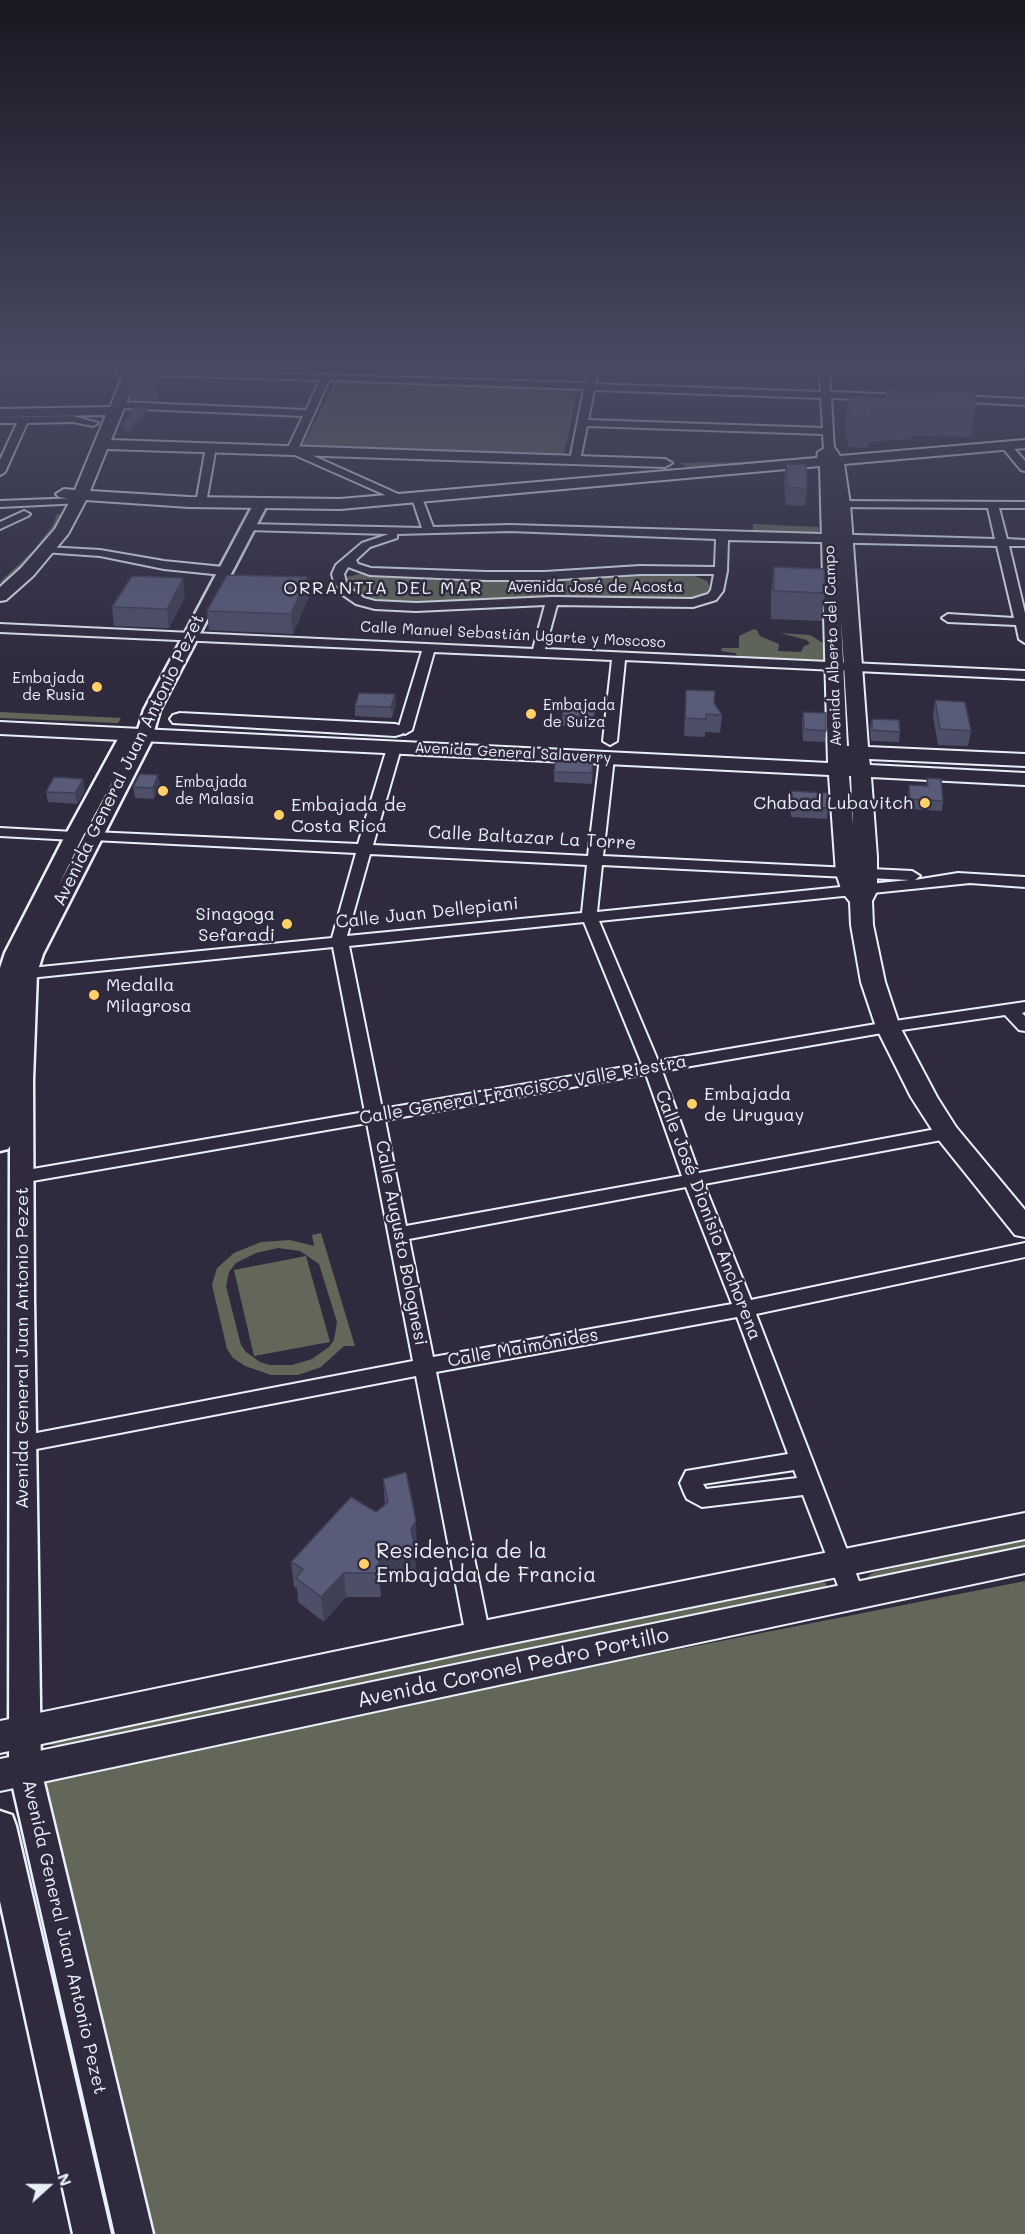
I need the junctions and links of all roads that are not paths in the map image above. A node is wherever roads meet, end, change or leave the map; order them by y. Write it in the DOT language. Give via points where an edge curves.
graph roads {
  1 [pos="87,470"];
  2 [pos="206,470"];
  3 [pos="337,470"];
  4 [pos="672,470"];
  5 [pos="831,470"];
  6 [pos="0,494"];
  7 [pos="417,498"];
  8 [pos="401,499"];
  9 [pos="68,500"];
  10 [pos="201,503"];
  11 [pos="0,504"];
  12 [pos="835,504"];
  13 [pos="260,505"];
  14 [pos="993,505"];
  15 [pos="1025,505"];
  16 [pos="24,514"];
  17 [pos="0,515"];
  18 [pos="0,526"];
  19 [pos="805,526"];
  20 [pos="247,527"];
  21 [pos="356,530"];
  22 [pos="424,531"];
  23 [pos="834,535"];
  24 [pos="722,536"];
  25 [pos="1003,543"];
  26 [pos="1025,543"];
  27 [pos="366,544"];
  28 [pos="47,550"];
  29 [pos="352,556"];
  30 [pos="669,569"];
  31 [pos="362,570"];
  32 [pos="223,571"];
  33 [pos="721,571"];
  34 [pos="339,578"];
  35 [pos="3,586"];
  36 [pos="716,593"];
  37 [pos="1020,599"];
  38 [pos="552,602"];
  39 [pos="948,618"];
  40 [pos="1021,622"];
  41 [pos="0,628"];
  42 [pos="189,637"];
  43 [pos="1025,639"];
  44 [pos="429,648"];
  45 [pos="538,652"];
  46 [pos="619,656"];
  47 [pos="834,666"];
  48 [pos="854,667"];
  49 [pos="1025,675"];
  50 [pos="0,711"];
  51 [pos="141,726"];
  52 [pos="0,728"];
  53 [pos="405,730"];
  54 [pos="394,748"];
  55 [pos="608,749"];
  56 [pos="1025,760"];
  57 [pos="837,761"];
  58 [pos="861,762"];
  59 [pos="1025,779"];
  60 [pos="0,832"];
  61 [pos="74,836"];
  62 [pos="93,837"];
  63 [pos="364,849"];
  64 [pos="594,860"];
  65 [pos="1025,882"];
  66 [pos="859,887"];
  67 [pos="590,917"];
  68 [pos="340,942"];
  69 [pos="12,975"];
  70 [pos="1018,1009"];
  71 [pos="1025,1026"];
  72 [pos="888,1027"];
  73 [pos="652,1067"];
  74 [pos="375,1115"];
  75 [pos="947,1133"];
  76 [pos="0,1144"];
  77 [pos="21,1177"];
  78 [pos="693,1180"];
  79 [pos="1025,1228"];
  80 [pos="399,1234"];
  81 [pos="1025,1250"];
  82 [pos="744,1309"];
  83 [pos="425,1366"];
  84 [pos="21,1444"];
  85 [pos="801,1460"];
  86 [pos="811,1485"];
  87 [pos="1025,1526"];
  88 [pos="1025,1560"];
  89 [pos="840,1563"];
  90 [pos="853,1598"];
  91 [pos="478,1636"];
  92 [pos="12,1734"];
  93 [pos="13,1772"];
  94 [pos="0,1826"];
  95 [pos="92,2234"];
  96 [pos="134,2234"];
  1 -- 9 [label="main road"];
  2 -- 10 [label="street"];
  3 -- 8 [label="street"];
  4 -- 7 [label="main road"];
  5 -- 12 [label="main road, Avenida Alberto del Campo"];
  6 -- 9 [label="street"];
  7 -- 8 [label="main road"];
  7 -- 22 [label="street"];
  8 -- 13 [label="main road"];
  9 -- 10 [label="main road"];
  9 -- 11 [label="street"];
  9 -- 16 [label="street"];
  9 -- 28 [label="main road" via="63,531"];
  9 -- 35 [label="main road"];
  10 -- 13 [label="main road"];
  12 -- 14 [label="street"];
  12 -- 23 [label="main road, Avenida Alberto del Campo"];
  13 -- 20 [label="street, Avenida General Juan Antonio Pezet"];
  14 -- 15 [label="street"];
  14 -- 25 [label="street"];
  16 -- 17 [label="street"];
  16 -- 18 [label="street"];
  19 -- 23 [label="street"];
  20 -- 21 [label="street"];
  20 -- 32 [label="street, Avenida General Juan Antonio Pezet"];
  21 -- 22 [label="street"];
  21 -- 27 [label="street" via="365,537"];
  22 -- 24 [label="street" via="510,528"];
  22 -- 27 [label="street"];
  23 -- 24 [label="street" via="747,529"];
  23 -- 25 [label="street"];
  23 -- 47 [label="main road, Avenida Alberto del Campo"];
  23 -- 48 [label="main road, Avenida Alberto del Campo"];
  24 -- 33 [label="street"];
  25 -- 26 [label="street"];
  25 -- 37 [label="street"];
  27 -- 29 [label="street"];
  28 -- 32 [label="street" via="100,553 164,566"];
  28 -- 35 [label="main road"];
  29 -- 31 [label="street" via="351,564"];
  29 -- 34 [label="street" via="340,567"];
  30 -- 31 [label="street, Avenida José de Acosta" via="516,577"];
  30 -- 33 [label="street, Avenida José de Acosta"];
  30 -- 36 [label="street, Avenida José de Acosta" via="706,577 714,582"];
  31 -- 34 [label="street, Avenida José de Acosta" via="345,571"];
  32 -- 42 [label="street, Avenida General Juan Antonio Pezet"];
  33 -- 36 [label="street"];
  34 -- 38 [label="street, Avenida José de Acosta" via="360,601 388,606"];
  36 -- 38 [label="street, Avenida José de Acosta" via="702,601 684,604"];
  37 -- 40 [label="street"];
  38 -- 45 [label="street"];
  39 -- 40 [label="street"];
  40 -- 43 [label="street"];
  41 -- 42 [label="street, Calle Manuel Sebastián Ugarte y Moscoso"];
  42 -- 44 [label="street, Calle Manuel Sebastián Ugarte y Moscoso"];
  42 -- 51 [label="street, Avenida General Juan Antonio Pezet"];
  44 -- 45 [label="street, Calle Manuel Sebastián Ugarte y Moscoso"];
  44 -- 53 [label="street"];
  45 -- 46 [label="street, Calle Manuel Sebastián Ugarte y Moscoso"];
  46 -- 47 [label="street, Calle Manuel Sebastián Ugarte y Moscoso"];
  46 -- 55 [label="street, Calle José Dionisio Anchorena"];
  47 -- 48 [label="street, Calle Manuel Sebastián Ugarte y Moscoso"];
  47 -- 57 [label="main road, Avenida Alberto del Campo"];
  48 -- 49 [label="street, Calle Manuel Sebastián Ugarte y Moscoso"];
  48 -- 58 [label="main road, Avenida Alberto del Campo"];
  50 -- 51 [label="main road, Avenida General Salaverry"];
  51 -- 52 [label="main road, Avenida General Salaverry"];
  51 -- 53 [label="main road, Avenida General Salaverry"];
  51 -- 54 [label="main road, Avenida General Salaverry"];
  51 -- 61 [label="street, Avenida General Juan Antonio Pezet"];
  51 -- 62 [label="street, Avenida General Juan Antonio Pezet"];
  53 -- 55 [label="main road, Avenida General Salaverry"];
  54 -- 55 [label="main road, Avenida General Salaverry"];
  54 -- 63 [label="street, Calle Augusto Bolognesi"];
  55 -- 57 [label="main road, Avenida General Salaverry"];
  55 -- 64 [label="street, Calle José Dionisio Anchorena"];
  56 -- 58 [label="main road, Avenida General Salaverry"];
  57 -- 58 [label="main road, Avenida General Salaverry"];
  57 -- 66 [label="main road, Avenida Alberto del Campo"];
  58 -- 59 [label="main road, Avenida General Salaverry"];
  58 -- 66 [label="main road, Avenida Alberto del Campo"];
  60 -- 61 [label="street"];
  61 -- 69 [label="street, Avenida General Juan Antonio Pezet" via="15,953"];
  62 -- 63 [label="street, Calle Baltazar La Torre"];
  62 -- 69 [label="street, Avenida General Juan Antonio Pezet" via="33,954"];
  63 -- 64 [label="street, Calle Baltazar La Torre"];
  63 -- 68 [label="street, Calle Augusto Bolognesi"];
  64 -- 66 [label="street, Calle Baltazar La Torre"];
  64 -- 67 [label="street, Calle José Dionisio Anchorena"];
  65 -- 66 [label="street, Calle Baltazar La Torre" via="969,879"];
  66 -- 67 [label="street, Calle Juan Dellepiani"];
  66 -- 72 [label="main road, Avenida Alberto del Campo" via="873,982"];
  67 -- 68 [label="street, Calle Juan Dellepiani"];
  67 -- 73 [label="street, Calle José Dionisio Anchorena"];
  68 -- 69 [label="street, Calle Juan Dellepiani"];
  68 -- 74 [label="street, Calle Augusto Bolognesi"];
  69 -- 76 [label="street, Avenida General Juan Antonio Pezet"];
  69 -- 77 [label="street, Avenida General Juan Antonio Pezet" via="22,1080"];
  70 -- 71 [label="street"];
  70 -- 72 [label="street, Calle General Francisco Valle Riestra"];
  72 -- 73 [label="street, Calle General Francisco Valle Riestra"];
  72 -- 75 [label="main road, Avenida Alberto del Campo"];
  73 -- 74 [label="street, Calle General Francisco Valle Riestra"];
  73 -- 78 [label="street, Calle José Dionisio Anchorena"];
  74 -- 77 [label="street, Calle General Francisco Valle Riestra"];
  74 -- 80 [label="street, Calle Augusto Bolognesi"];
  75 -- 78 [label="street"];
  75 -- 79 [label="main road, Avenida Alberto del Campo"];
  77 -- 84 [label="street, Avenida General Juan Antonio Pezet"];
  78 -- 80 [label="street"];
  78 -- 82 [label="street, Calle José Dionisio Anchorena"];
  80 -- 83 [label="street, Calle Augusto Bolognesi"];
  81 -- 82 [label="street, Calle Maimónides"];
  82 -- 83 [label="street, Calle Maimónides"];
  82 -- 85 [label="street, Calle José Dionisio Anchorena"];
  83 -- 84 [label="street, Calle Maimónides"];
  83 -- 91 [label="street, Calle Augusto Bolognesi"];
  84 -- 92 [label="street, Avenida General Juan Antonio Pezet"];
  85 -- 86 [label="street, Calle José Dionisio Anchorena"];
  85 -- 86 [label="street" via="694,1477 691,1483 702,1498"];
  86 -- 89 [label="street, Calle José Dionisio Anchorena"];
  87 -- 89 [label="main road, Avenida Coronel Pedro Portillo"];
  88 -- 90 [label="main road, Avenida Coronel Pedro Portillo"];
  89 -- 90 [label="street, Calle José Dionisio Anchorena"];
  89 -- 91 [label="main road, Avenida Coronel Pedro Portillo"];
  90 -- 93 [label="main road, Avenida Coronel Pedro Portillo"];
  91 -- 92 [label="main road, Avenida Coronel Pedro Portillo"];
  92 -- 93 [label="street, Avenida General Juan Antonio Pezet"];
  93 -- 96 [label="street, Avenida General Juan Antonio Pezet"];
  94 -- 95 [label="street, Avenida General Juan Antonio Pezet"];
}
